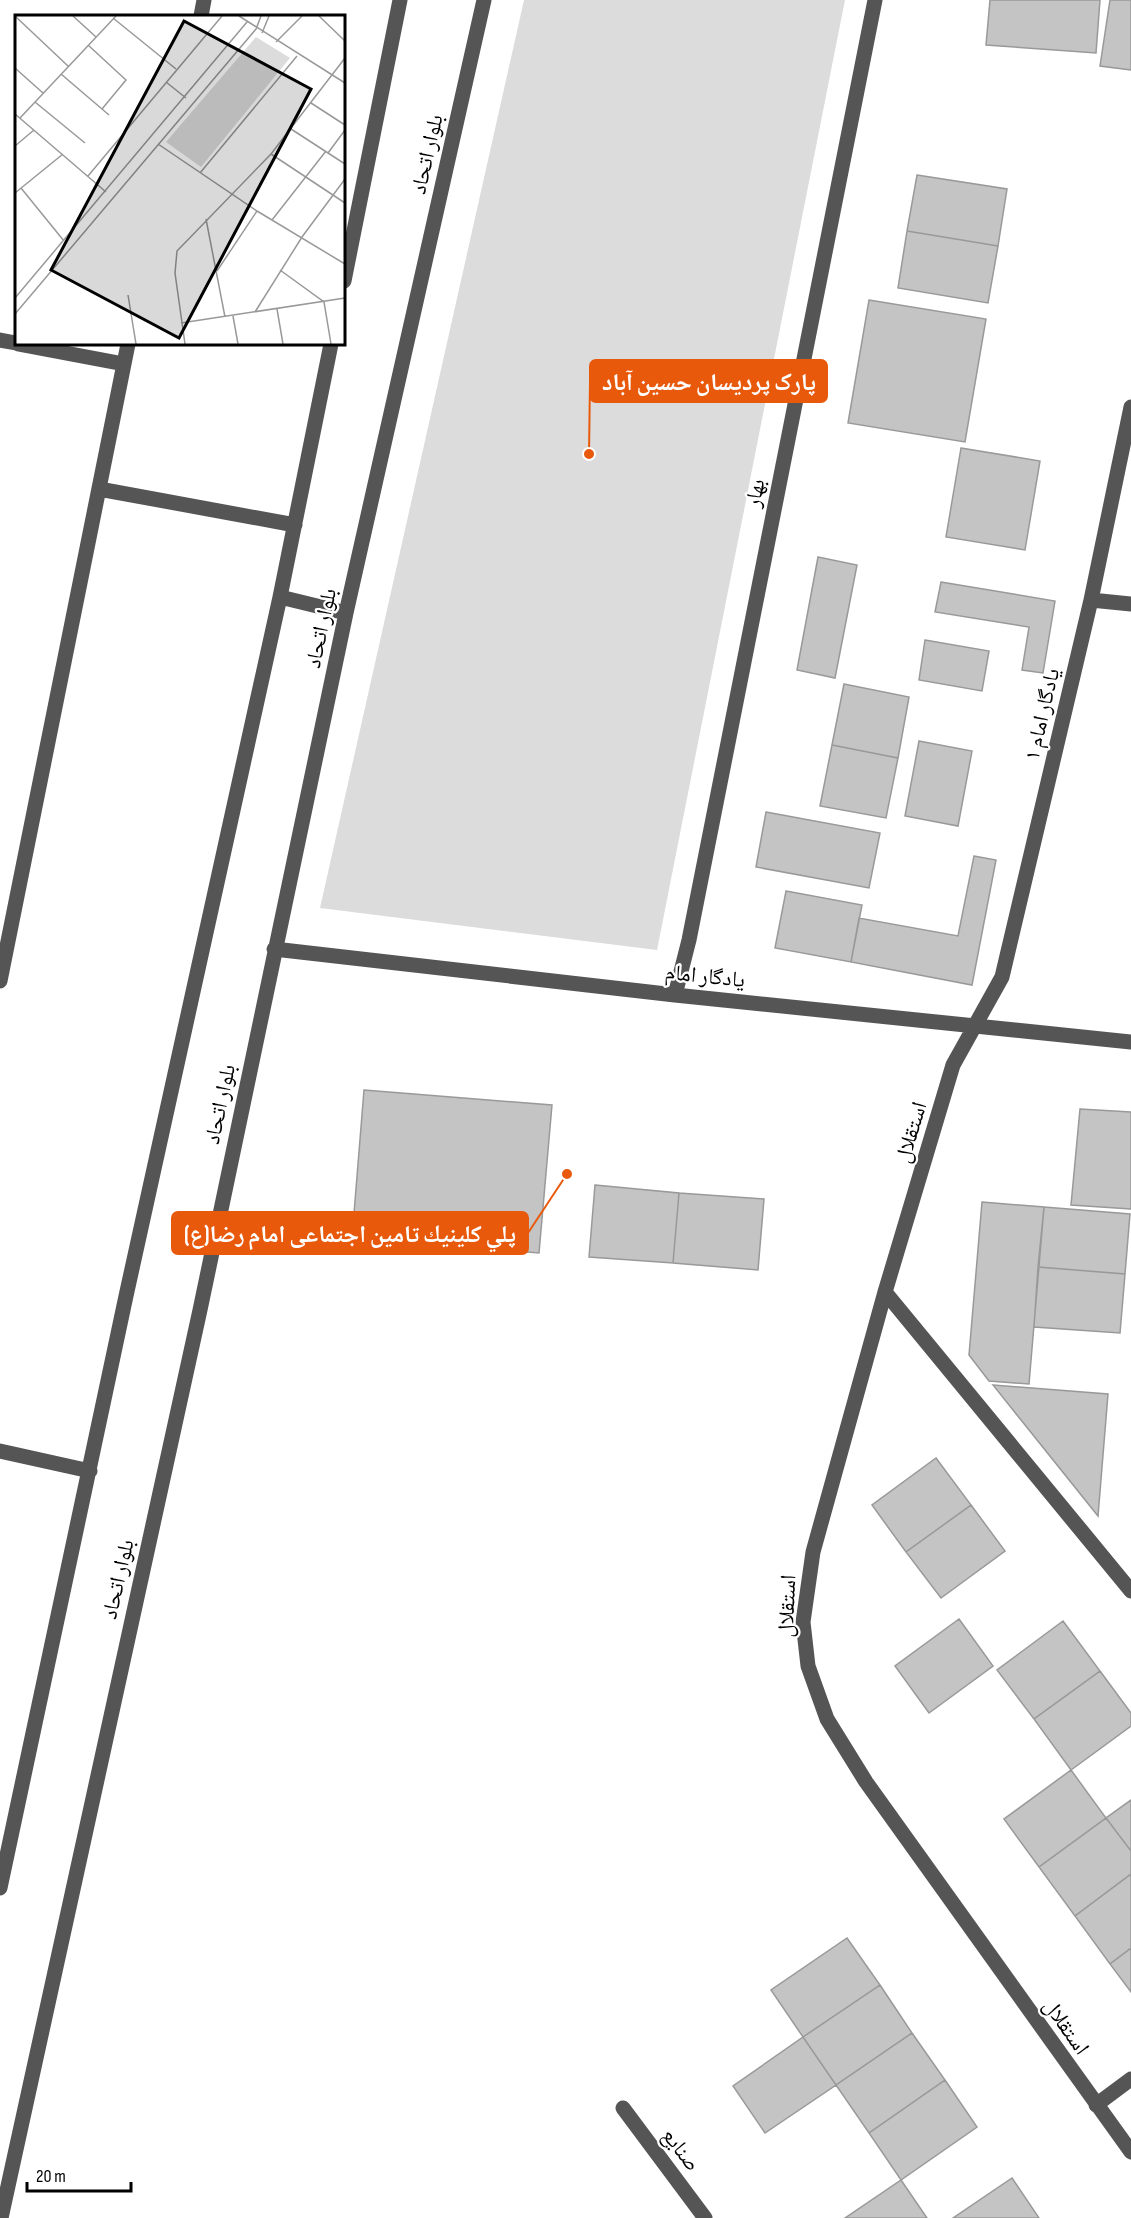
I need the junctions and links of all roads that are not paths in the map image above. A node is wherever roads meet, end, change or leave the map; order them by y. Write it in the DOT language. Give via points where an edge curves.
graph roads {
  1 [pos="204,0"];
  2 [pos="400,0"];
  3 [pos="484,0"];
  4 [pos="875,0"];
  5 [pos="201,15"];
  6 [pos="345,276"];
  7 [pos="0,340"];
  8 [pos="15,343"];
  9 [pos="27,345"];
  10 [pos="129,345"];
  11 [pos="331,345"];
  12 [pos="124,364"];
  13 [pos="1131,407"];
  14 [pos="99,489"];
  15 [pos="295,525"];
  16 [pos="280,597"];
  17 [pos="1091,600"];
  18 [pos="1131,604"];
  19 [pos="346,613"];
  20 [pos="274,949"];
  21 [pos="0,981"];
  22 [pos="675,994"];
  23 [pos="975,1026"];
  24 [pos="1131,1042"];
  25 [pos="885,1292"];
  26 [pos="0,1451"];
  27 [pos="90,1471"];
  28 [pos="1131,1591"];
  29 [pos="0,1888"];
  30 [pos="1131,2079"];
  31 [pos="1096,2105"];
  32 [pos="622,2108"];
  33 [pos="1131,2152"];
  34 [pos="2,2218"];
  35 [pos="705,2218"];
  1 -- 5 [label="street"];
  2 -- 6 [label="street"];
  3 -- 19 [label="street, بلوار اتحاد"];
  4 -- 22 [label="street, بهار" via="689,940"];
  7 -- 8 [label="street"];
  9 -- 12 [label="street"];
  10 -- 12 [label="street"];
  11 -- 15 [label="street, بلوار اتحاد"];
  12 -- 14 [label="street"];
  13 -- 17 [label="street, یادگار امام ۱"];
  14 -- 15 [label="street"];
  14 -- 21 [label="street"];
  15 -- 16 [label="street, بلوار اتحاد"];
  16 -- 19 [label="street"];
  16 -- 27 [label="street, بلوار اتحاد"];
  17 -- 18 [label="street"];
  17 -- 23 [label="street, یادگار امام ۱" via="1002,977"];
  19 -- 20 [label="street, بلوار اتحاد"];
  20 -- 22 [label="street, یادگار امام"];
  20 -- 34 [label="street, بلوار اتحاد" via="200,1310"];
  22 -- 23 [label="street, یادگار امام"];
  23 -- 24 [label="street, یادگار امام"];
  23 -- 25 [label="street, استقلال" via="953,1065"];
  25 -- 28 [label="street"];
  25 -- 31 [label="street, استقلال" via="813,1552 803,1622 808,1666 827,1719 866,1782"];
  26 -- 27 [label="street"];
  27 -- 29 [label="street, بلوار اتحاد"];
  30 -- 31 [label="street"];
  31 -- 33 [label="street, استقلال"];
  32 -- 35 [label="street, صنایع"];
}
